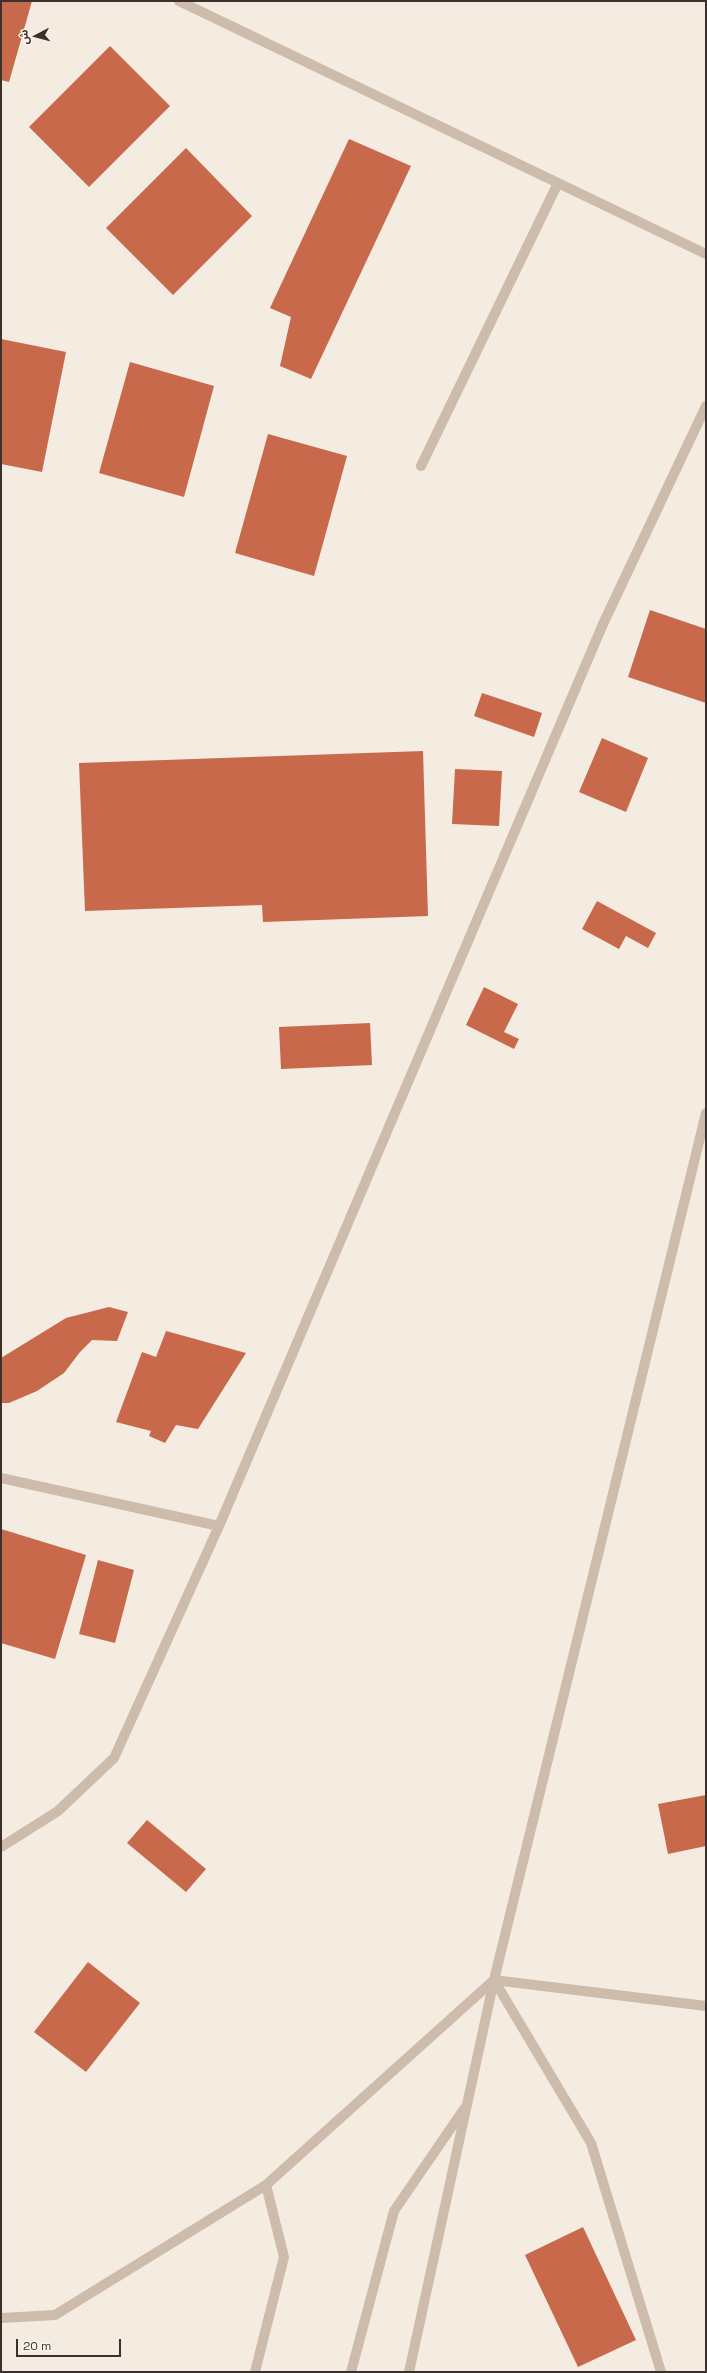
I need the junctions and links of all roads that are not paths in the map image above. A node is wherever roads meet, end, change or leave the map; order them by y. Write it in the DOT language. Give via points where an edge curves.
graph roads {
  1 [pos="180,1"];
  2 [pos="558,183"];
  3 [pos="706,254"];
  4 [pos="706,406"];
  5 [pos="421,466"];
  6 [pos="706,1113"];
  7 [pos="1,1478"];
  8 [pos="219,1526"];
  9 [pos="1,1847"];
  10 [pos="494,1980"];
  11 [pos="706,2006"];
  12 [pos="467,2104"];
  13 [pos="266,2185"];
  14 [pos="1,2318"];
  15 [pos="255,2372"];
  16 [pos="351,2372"];
  17 [pos="409,2372"];
  18 [pos="661,2372"];
  1 -- 2 [label="street"];
  2 -- 3 [label="street"];
  2 -- 5 [label="street"];
  4 -- 8 [label="street" via="603,624"];
  6 -- 10 [label="street"];
  7 -- 8 [label="street"];
  8 -- 9 [label="street" via="114,1758 58,1811"];
  10 -- 11 [label="street"];
  10 -- 12 [label="street"];
  10 -- 13 [label="street"];
  10 -- 18 [label="street" via="591,2143"];
  12 -- 16 [label="street" via="394,2211"];
  12 -- 17 [label="street"];
  13 -- 14 [label="street" via="55,2314"];
  13 -- 15 [label="street" via="284,2257"];
}
